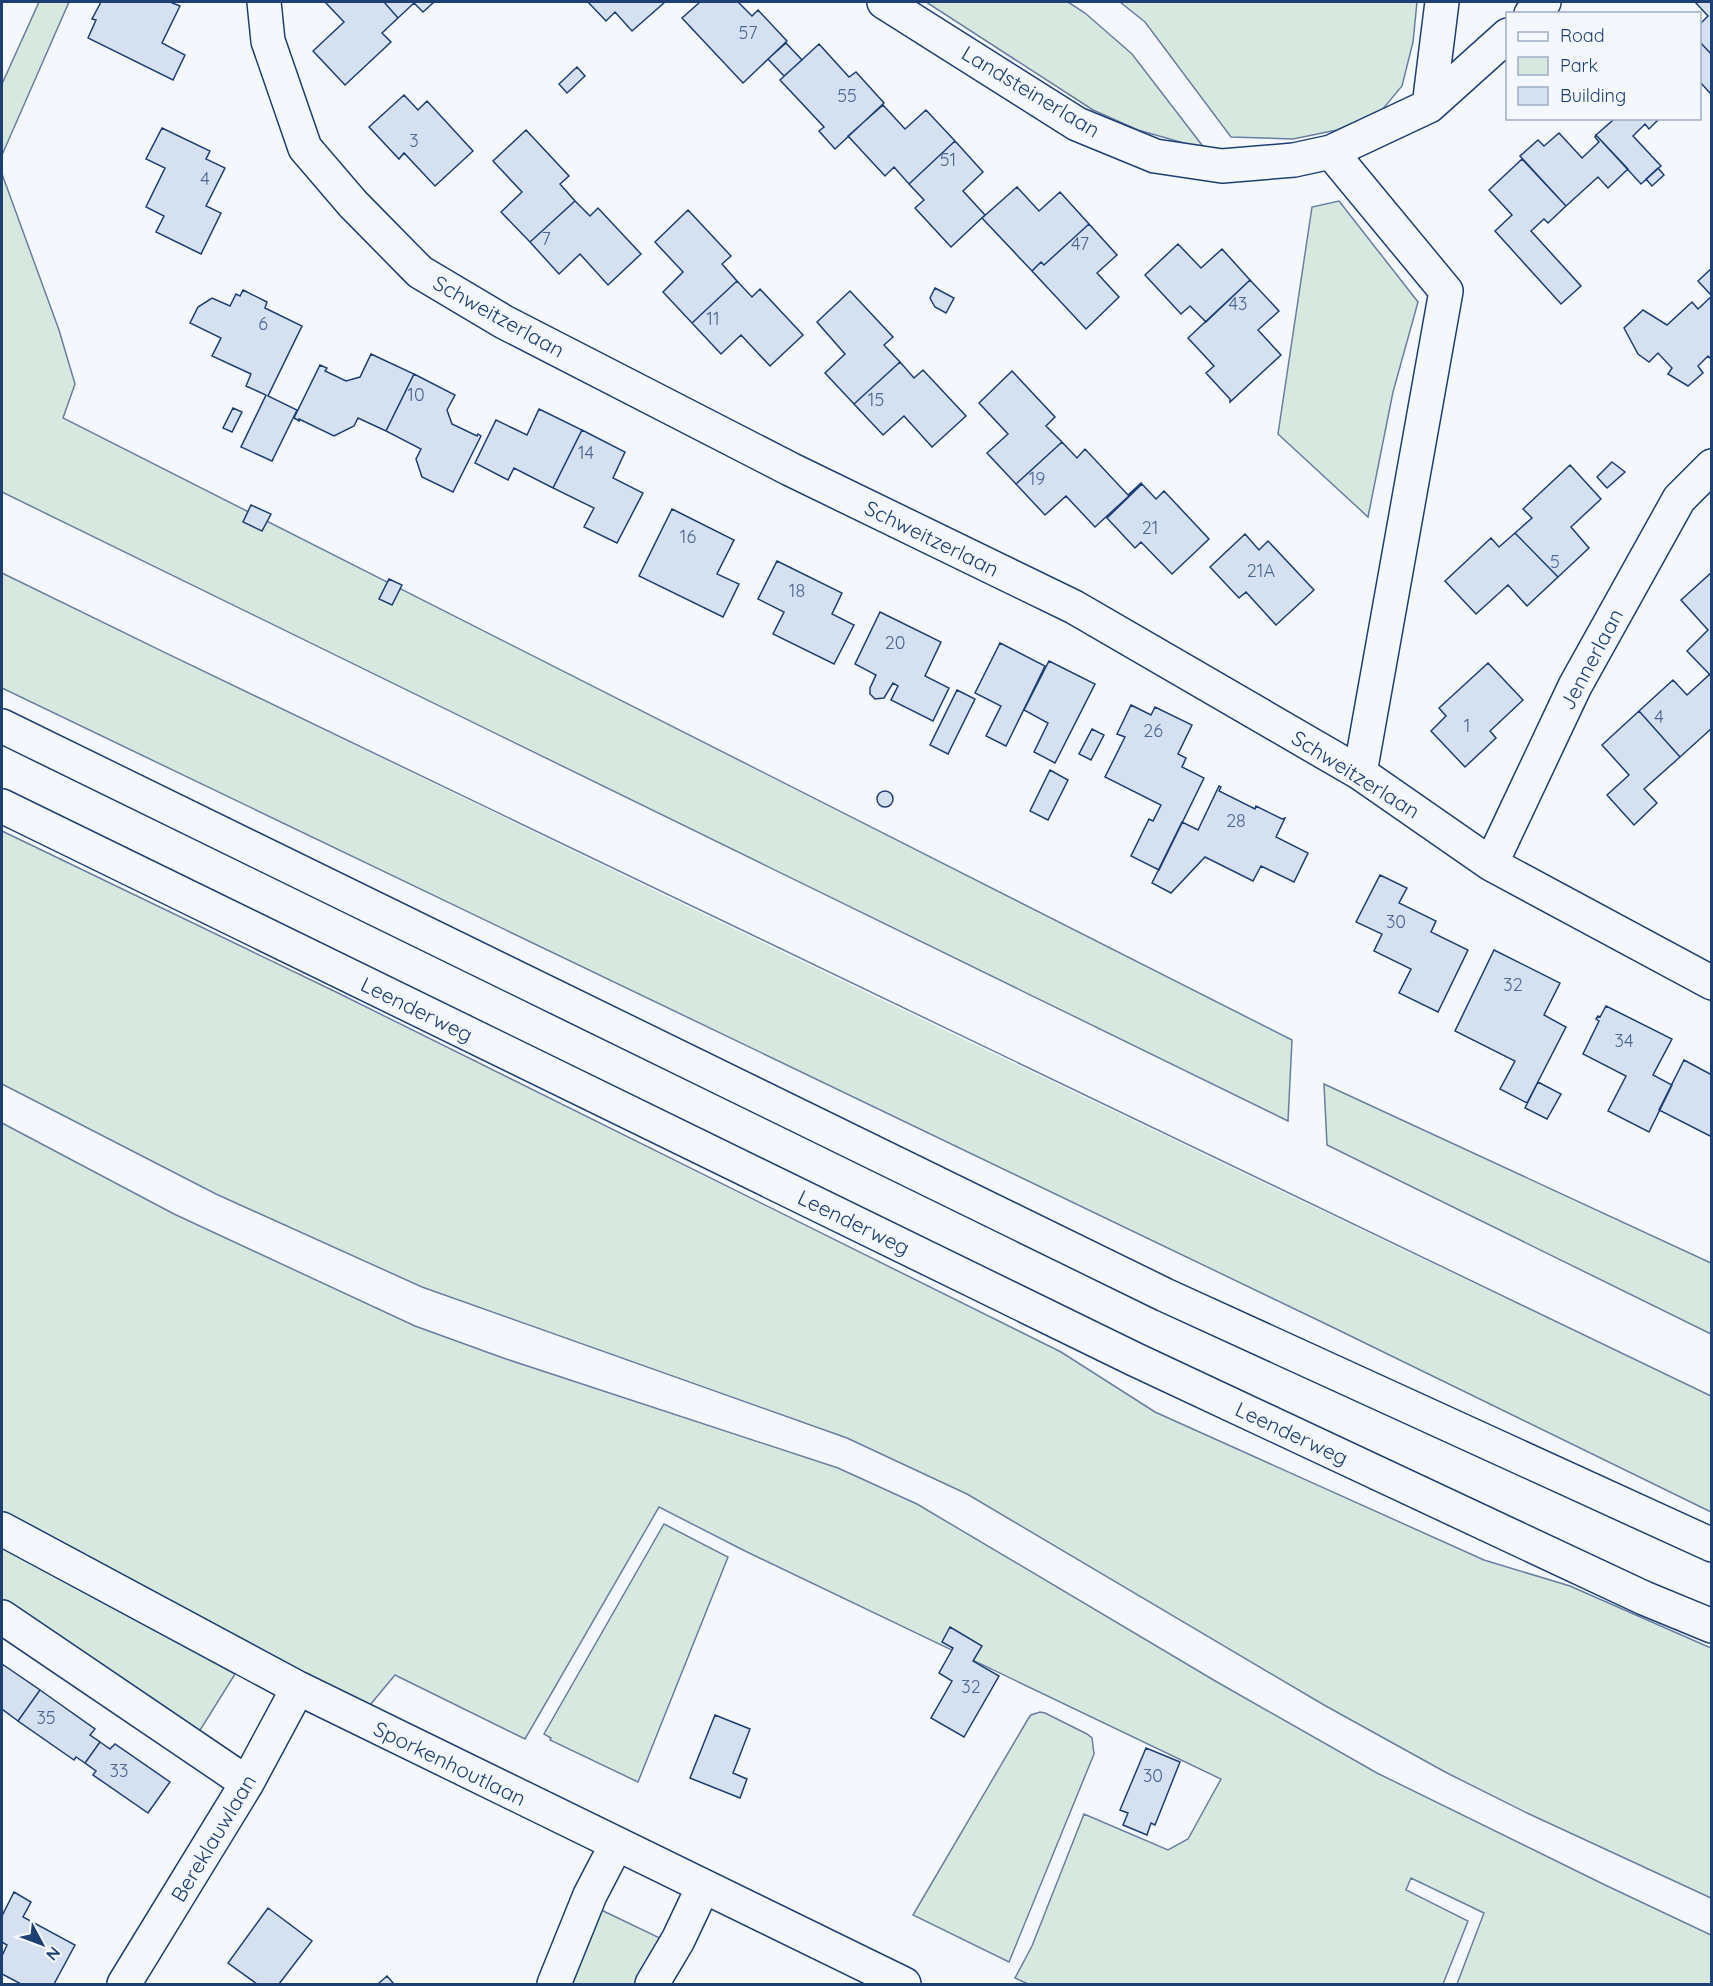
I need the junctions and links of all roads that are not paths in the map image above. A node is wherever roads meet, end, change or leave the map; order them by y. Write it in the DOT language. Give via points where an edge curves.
graph roads {
  1 [pos="264,2"];
  2 [pos="884,2"];
  3 [pos="1442,2"];
  4 [pos="1506,37"];
  5 [pos="1430,106"];
  6 [pos="1330,152"];
  7 [pos="1712,466"];
  8 [pos="2,726"];
  9 [pos="1360,773"];
  10 [pos="2,806"];
  11 [pos="1491,864"];
  12 [pos="1712,983"];
  13 [pos="2,1529"];
  14 [pos="1712,1545"];
  15 [pos="2,1617"];
  16 [pos="1712,1626"];
  17 [pos="298,1688"];
  18 [pos="247,1783"];
  19 [pos="616,1845"];
  20 [pos="704,1887"];
  21 [pos="124,1984"];
  22 [pos="554,1984"];
  23 [pos="652,1984"];
  24 [pos="904,1984"];
  1 -- 9 [label="street, Schweitzerlaan" via="268,41 305,148 420,272 504,322 779,464 1074,607"];
  2 -- 6 [label="street, Landsteinerlaan" via="1077,124 1155,156 1221,166 1294,160"];
  3 -- 5 [label="street"];
  4 -- 5 [label="street, Landsteinerlaan"];
  5 -- 6 [label="street, Landsteinerlaan"];
  6 -- 9 [label="street" via="1446,291"];
  7 -- 11 [label="street, Jennerlaan" via="1679,499 1575,686"];
  8 -- 14 [label="street" via="1165,1294"];
  9 -- 11 [label="street, Schweitzerlaan"];
  10 -- 16 [label="street, Leenderweg" via="1134,1359 1644,1598"];
  11 -- 12 [label="street, Schweitzerlaan"];
  13 -- 17 [label="street, Sporkenhoutlaan"];
  15 -- 18 [label="street"];
  17 -- 18 [label="street, Bereklauwlaan"];
  17 -- 19 [label="street, Sporkenhoutlaan"];
  18 -- 21 [label="street, Bereklauwlaan"];
  19 -- 20 [label="street, Sporkenhoutlaan"];
  19 -- 22 [label="street" via="590,1895"];
  20 -- 23 [label="street"];
  20 -- 24 [label="street, Sporkenhoutlaan"];
}
